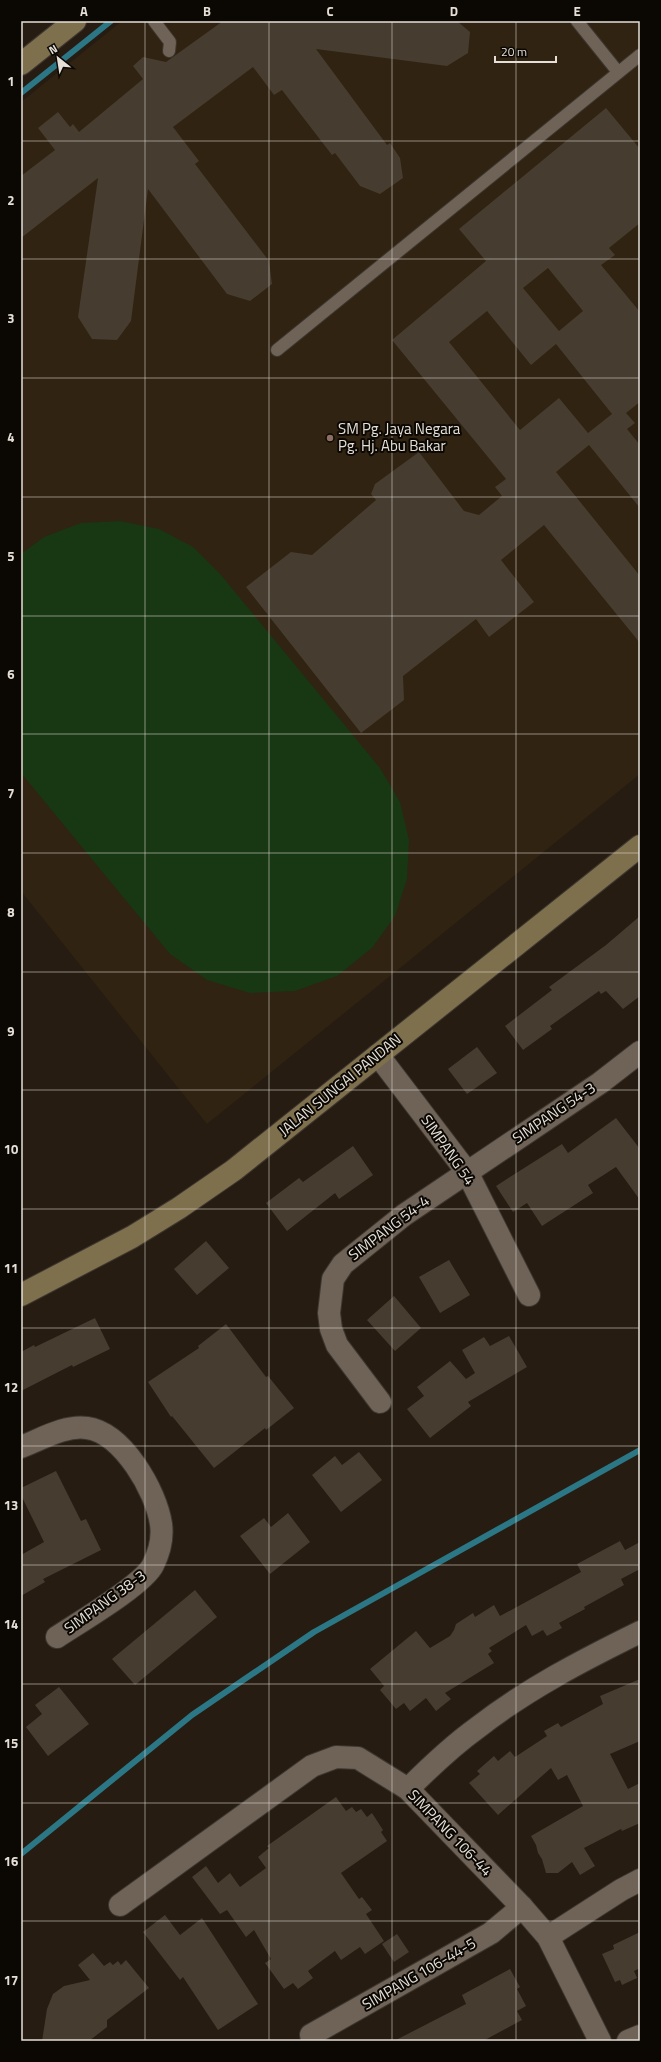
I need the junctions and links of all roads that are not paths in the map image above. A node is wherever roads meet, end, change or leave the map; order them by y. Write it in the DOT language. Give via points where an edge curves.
graph roads {
  1 [pos="75,21"];
  2 [pos="154,21"];
  3 [pos="577,21"];
  4 [pos="169,50"];
  5 [pos="640,55"];
  6 [pos="21,64"];
  7 [pos="618,72"];
  8 [pos="277,350"];
  9 [pos="640,846"];
  10 [pos="640,1052"];
  11 [pos="378,1055"];
  12 [pos="467,1172"];
  13 [pos="21,1295"];
  14 [pos="529,1295"];
  15 [pos="380,1402"];
  16 [pos="21,1447"];
  17 [pos="640,1632"];
  18 [pos="57,1638"];
  19 [pos="408,1789"];
  20 [pos="640,1880"];
  21 [pos="120,1905"];
  22 [pos="522,1907"];
  23 [pos="548,1937"];
  24 [pos="311,2035"];
  25 [pos="640,2036"];
  26 [pos="600,2041"];
  27 [pos="628,2041"];
  1 -- 6 [label="street"];
  2 -- 4 [label="lane" via="170,42"];
  3 -- 7 [label="lane"];
  5 -- 7 [label="lane"];
  7 -- 8 [label="lane"];
  9 -- 11 [label="street, JALAN SUNGAI PANDAN"];
  10 -- 12 [label="street, SIMPANG 54-3" via="600,1083"];
  11 -- 12 [label="street, SIMPANG 54"];
  11 -- 13 [label="street, JALAN SUNGAI PANDAN" via="234,1170 179,1208 132,1237"];
  12 -- 14 [label="street, SIMPANG 54"];
  12 -- 15 [label="street, SIMPANG 54-4" via="355,1253 343,1264 333,1279 329,1313 333,1335 337,1345"];
  16 -- 18 [label="street, SIMPANG 38-3" via="74,1427 93,1429 113,1438 138,1470 161,1524 158,1553 152,1566 139,1581"];
  17 -- 19 [label="street" via="582,1661 515,1701 440,1758"];
  19 -- 21 [label="street, SIMPANG 106-44" via="358,1758 324,1760 298,1775"];
  19 -- 22 [label="street, SIMPANG 106-44"];
  20 -- 23 [label="street"];
  22 -- 23 [label="street, SIMPANG 106-44"];
  22 -- 24 [label="street, SIMPANG 106-44-5" via="492,1933"];
  23 -- 26 [label="street, SIMPANG 106-44"];
  25 -- 27 [label="street"];
}
